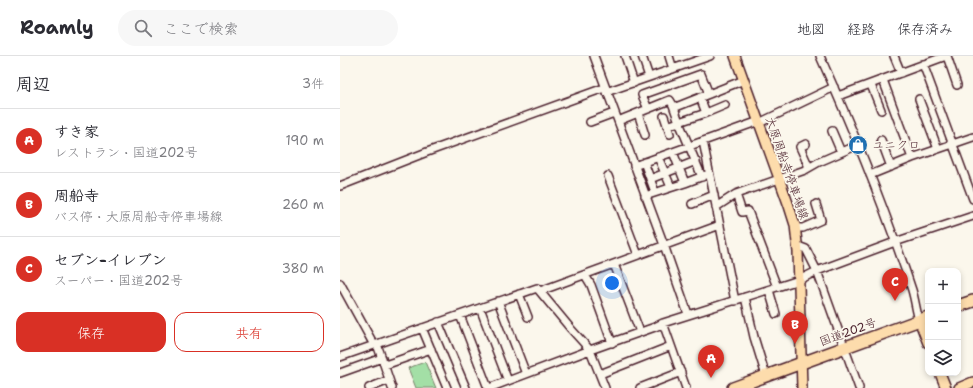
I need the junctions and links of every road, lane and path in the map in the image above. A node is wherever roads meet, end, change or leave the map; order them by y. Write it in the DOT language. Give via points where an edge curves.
graph roads {
  1 [pos="594,56"];
  2 [pos="625,56"];
  3 [pos="642,56"];
  4 [pos="669,56"];
  5 [pos="710,56"];
  6 [pos="735,56"];
  7 [pos="820,56"];
  8 [pos="894,56"];
  9 [pos="922,56"];
  10 [pos="947,56"];
  11 [pos="924,64"];
  12 [pos="673,69"];
  13 [pos="900,73"];
  14 [pos="649,77"];
  15 [pos="744,80"];
  16 [pos="883,80"];
  17 [pos="634,83"];
  18 [pos="871,85"];
  19 [pos="957,85"];
  20 [pos="834,87"];
  21 [pos="605,90"];
  22 [pos="709,94"];
  23 [pos="838,96"];
  24 [pos="700,97"];
  25 [pos="919,99"];
  26 [pos="673,105"];
  27 [pos="725,105"];
  28 [pos="648,109"];
  29 [pos="881,110"];
  30 [pos="614,113"];
  31 [pos="638,113"];
  32 [pos="706,113"];
  33 [pos="664,116"];
  34 [pos="618,121"];
  35 [pos="590,122"];
  36 [pos="679,122"];
  37 [pos="759,122"];
  38 [pos="667,126"];
  39 [pos="832,131"];
  40 [pos="670,134"];
  41 [pos="645,135"];
  42 [pos="973,137"];
  43 [pos="881,140"];
  44 [pos="703,141"];
  45 [pos="806,144"];
  46 [pos="858,145"];
  47 [pos="953,145"];
  48 [pos="689,146"];
  49 [pos="938,149"];
  50 [pos="673,152"];
  51 [pos="841,152"];
  52 [pos="658,157"];
  53 [pos="912,158"];
  54 [pos="696,161"];
  55 [pos="644,162"];
  56 [pos="634,166"];
  57 [pos="679,167"];
  58 [pos="809,167"];
  59 [pos="891,167"];
  60 [pos="665,173"];
  61 [pos="706,175"];
  62 [pos="870,175"];
  63 [pos="608,176"];
  64 [pos="650,178"];
  65 [pos="779,179"];
  66 [pos="686,183"];
  67 [pos="340,186"];
  68 [pos="671,187"];
  69 [pos="655,192"];
  70 [pos="736,194"];
  71 [pos="714,195"];
  72 [pos="645,196"];
  73 [pos="973,199"];
  74 [pos="692,204"];
  75 [pos="816,204"];
  76 [pos="716,207"];
  77 [pos="973,216"];
  78 [pos="720,225"];
  79 [pos="795,228"];
  80 [pos="895,242"];
  81 [pos="664,245"];
  82 [pos="798,246"];
  83 [pos="638,255"];
  84 [pos="614,264"];
  85 [pos="817,271"];
  86 [pos="585,274"];
  87 [pos="799,280"];
  88 [pos="340,283"];
  89 [pos="777,287"];
  90 [pos="769,290"];
  91 [pos="540,291"];
  92 [pos="519,294"];
  93 [pos="745,298"];
  94 [pos="973,300"];
  95 [pos="498,301"];
  96 [pos="735,301"];
  97 [pos="961,305"];
  98 [pos="480,308"];
  99 [pos="688,314"];
  100 [pos="776,314"];
  101 [pos="460,315"];
  102 [pos="528,317"];
  103 [pos="923,318"];
  104 [pos="438,322"];
  105 [pos="663,323"];
  106 [pos="422,328"];
  107 [pos="640,332"];
  108 [pos="927,340"];
  109 [pos="612,342"];
  110 [pos="376,344"];
  111 [pos="671,346"];
  112 [pos="844,347"];
  113 [pos="431,349"];
  114 [pos="590,350"];
  115 [pos="340,357"];
  116 [pos="382,358"];
  117 [pos="801,363"];
  118 [pos="384,365"];
  119 [pos="681,372"];
  120 [pos="340,373"];
  121 [pos="526,374"];
  122 [pos="600,374"];
  123 [pos="766,376"];
  124 [pos="941,376"];
  125 [pos="389,380"];
  126 [pos="508,381"];
  127 [pos="973,382"];
  128 [pos="369,388"];
  129 [pos="392,388"];
  130 [pos="447,388"];
  131 [pos="466,388"];
  132 [pos="489,388"];
  133 [pos="605,388"];
  134 [pos="640,388"];
  135 [pos="686,388"];
  136 [pos="733,388"];
  137 [pos="802,388"];
  138 [pos="859,388"];
  139 [pos="946,388"];
  140 [pos="959,388"];
  1 -- 21 [label="street"];
  2 -- 17 [label="street"];
  3 -- 14 [label="street"];
  4 -- 12 [label="street"];
  5 -- 12 [label="street"];
  6 -- 15 [label="main road, 大原周船寺停車場線"];
  7 -- 20 [label="street"];
  8 -- 13 [label="street"];
  9 -- 11 [label="street"];
  10 -- 11 [label="street"];
  10 -- 19 [label="street"];
  11 -- 13 [label="street"];
  11 -- 47 [label="street"];
  12 -- 14 [label="street"];
  13 -- 16 [label="street"];
  14 -- 17 [label="street"];
  15 -- 22 [label="street"];
  15 -- 37 [label="main road, 大原周船寺停車場線"];
  16 -- 18 [label="street"];
  16 -- 53 [label="street"];
  17 -- 21 [label="street"];
  18 -- 23 [label="street"];
  18 -- 29 [label="street"];
  20 -- 23 [label="street"];
  20 -- 37 [label="street"];
  21 -- 30 [label="street"];
  21 -- 67 [label="street" via="427,152"];
  22 -- 24 [label="street"];
  22 -- 28 [label="street" via="701,74 642,95"];
  23 -- 46 [label="street"];
  24 -- 26 [label="street" via="676,107"];
  24 -- 32 [label="street"];
  25 -- 49 [label="street"];
  26 -- 28 [label="street" via="670,100"];
  26 -- 36 [label="street"];
  27 -- 32 [label="street"];
  28 -- 31 [label="street"];
  30 -- 34 [label="street"];
  30 -- 35 [label="street"];
  31 -- 34 [label="street"];
  31 -- 41 [label="street"];
  32 -- 36 [label="street"];
  33 -- 38 [label="street"];
  34 -- 56 [label="street"];
  36 -- 38 [label="street"];
  36 -- 48 [label="street"];
  37 -- 44 [label="street"];
  37 -- 65 [label="main road, 大原周船寺停車場線"];
  38 -- 40 [label="street"];
  39 -- 51 [label="street"];
  42 -- 47 [label="street"];
  43 -- 59 [label="street"];
  44 -- 48 [label="street"];
  44 -- 61 [label="street"];
  45 -- 58 [label="street" via="800,147"];
  46 -- 51 [label="street"];
  46 -- 62 [label="street"];
  47 -- 49 [label="street"];
  47 -- 73 [label="street"];
  48 -- 50 [label="street"];
  48 -- 54 [label="street"];
  49 -- 53 [label="street"];
  50 -- 52 [label="street"];
  50 -- 57 [label="street"];
  51 -- 58 [label="street"];
  52 -- 55 [label="street"];
  52 -- 60 [label="street"];
  53 -- 59 [label="street"];
  54 -- 57 [label="street"];
  54 -- 61 [label="street"];
  55 -- 56 [label="street"];
  55 -- 64 [label="street"];
  56 -- 72 [label="street"];
  57 -- 60 [label="street"];
  57 -- 66 [label="street"];
  58 -- 65 [label="street"];
  59 -- 62 [label="street"];
  60 -- 64 [label="street"];
  60 -- 68 [label="street"];
  61 -- 66 [label="street"];
  61 -- 71 [label="street"];
  62 -- 80 [label="street"];
  63 -- 83 [label="street"];
  64 -- 69 [label="street"];
  65 -- 70 [label="street"];
  65 -- 79 [label="main road, 大原周船寺停車場線"];
  66 -- 68 [label="street"];
  68 -- 69 [label="street"];
  69 -- 72 [label="street"];
  70 -- 76 [label="street"];
  70 -- 89 [label="street" via="742,212 748,211"];
  71 -- 74 [label="street"];
  71 -- 76 [label="street"];
  72 -- 81 [label="street"];
  75 -- 79 [label="street" via="821,220 803,228"];
  76 -- 78 [label="street"];
  77 -- 80 [label="street"];
  78 -- 81 [label="street"];
  78 -- 96 [label="street"];
  79 -- 82 [label="main road, 大原周船寺停車場線"];
  80 -- 85 [label="street"];
  80 -- 103 [label="street"];
  81 -- 83 [label="street"];
  81 -- 99 [label="street"];
  82 -- 85 [label="street" via="806,249"];
  82 -- 87 [label="main road, 大原周船寺停車場線"];
  83 -- 84 [label="street"];
  84 -- 86 [label="street"];
  84 -- 107 [label="street"];
  85 -- 87 [label="street"];
  85 -- 112 [label="street"];
  86 -- 91 [label="street"];
  86 -- 109 [label="street"];
  87 -- 89 [label="street"];
  87 -- 117 [label="main road, 大原周船寺停車場線"];
  88 -- 110 [label="street"];
  89 -- 90 [label="street"];
  90 -- 93 [label="street"];
  90 -- 100 [label="street"];
  91 -- 92 [label="street" via="537,288"];
  91 -- 114 [label="street"];
  92 -- 95 [label="street"];
  92 -- 102 [label="street"];
  93 -- 96 [label="street"];
  93 -- 123 [label="street"];
  94 -- 97 [label="highway"];
  95 -- 98 [label="street"];
  95 -- 121 [label="street"];
  96 -- 99 [label="street"];
  98 -- 101 [label="street"];
  98 -- 126 [label="street"];
  99 -- 105 [label="street"];
  101 -- 104 [label="street"];
  101 -- 132 [label="street"];
  103 -- 108 [label="main road"];
  103 -- 112 [label="highway, 国道202号"];
  104 -- 106 [label="street"];
  104 -- 131 [label="street"];
  105 -- 107 [label="street"];
  105 -- 111 [label="street"];
  106 -- 110 [label="street"];
  106 -- 113 [label="street"];
  107 -- 109 [label="street"];
  109 -- 114 [label="street"];
  110 -- 115 [label="street"];
  110 -- 116 [label="street"];
  111 -- 119 [label="street"];
  111 -- 122 [label="street"];
  112 -- 117 [label="highway, 国道202号"];
  112 -- 138 [label="street"];
  113 -- 118 [label="street"];
  113 -- 130 [label="street"];
  114 -- 121 [label="street"];
  114 -- 122 [label="street"];
  116 -- 118 [label="street"];
  116 -- 120 [label="street"];
  117 -- 123 [label="highway, 国道202号"];
  117 -- 137 [label="main road, 大原周船寺停車場線"];
  118 -- 125 [label="street"];
  119 -- 134 [label="street"];
  119 -- 135 [label="street"];
  121 -- 126 [label="street"];
  122 -- 133 [label="street"];
  123 -- 136 [label="highway, 国道202号"];
  124 -- 139 [label="main road"];
  125 -- 128 [label="street"];
  125 -- 129 [label="street"];
  126 -- 132 [label="street"];
  127 -- 140 [label="main road"];
}
